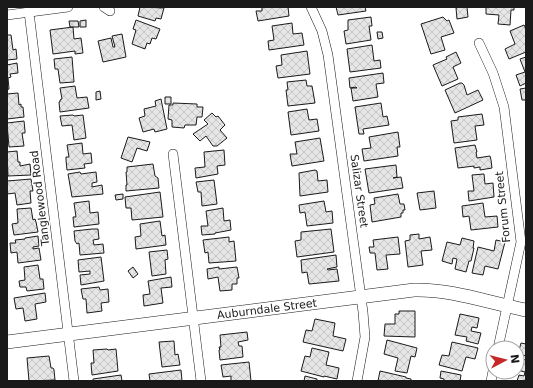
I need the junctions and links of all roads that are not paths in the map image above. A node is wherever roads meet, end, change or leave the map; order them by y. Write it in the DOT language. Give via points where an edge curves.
graph roads {
  1 [pos="68,7"];
  2 [pos="311,7"];
  3 [pos="30,12"];
  4 [pos="7,15"];
  5 [pos="479,43"];
  6 [pos="173,154"];
  7 [pos="361,296"];
  8 [pos="508,306"];
  9 [pos="526,310"];
  10 [pos="194,319"];
  11 [pos="68,335"];
  12 [pos="500,340"];
  13 [pos="7,342"];
  14 [pos="74,381"];
  15 [pos="201,381"];
  16 [pos="357,381"];
  1 -- 3 [label="street"];
  2 -- 7 [label="street, Salizar Street" via="322,30 328,54"];
  3 -- 4 [label="street"];
  3 -- 11 [label="street, Tanglewood Road"];
  5 -- 8 [label="street, Forum Street" via="493,73 504,107 521,242"];
  6 -- 10 [label="street"];
  7 -- 8 [label="street, Auburndale Street" via="432,290"];
  7 -- 10 [label="street, Auburndale Street"];
  7 -- 16 [label="street, Salizar Street" via="365,337"];
  8 -- 9 [label="street, Auburndale Street"];
  8 -- 12 [label="street, Forum Street"];
  10 -- 11 [label="street, Auburndale Street"];
  10 -- 15 [label="street"];
  11 -- 13 [label="street, Auburndale Street"];
  11 -- 14 [label="street, Tanglewood Road"];
}
